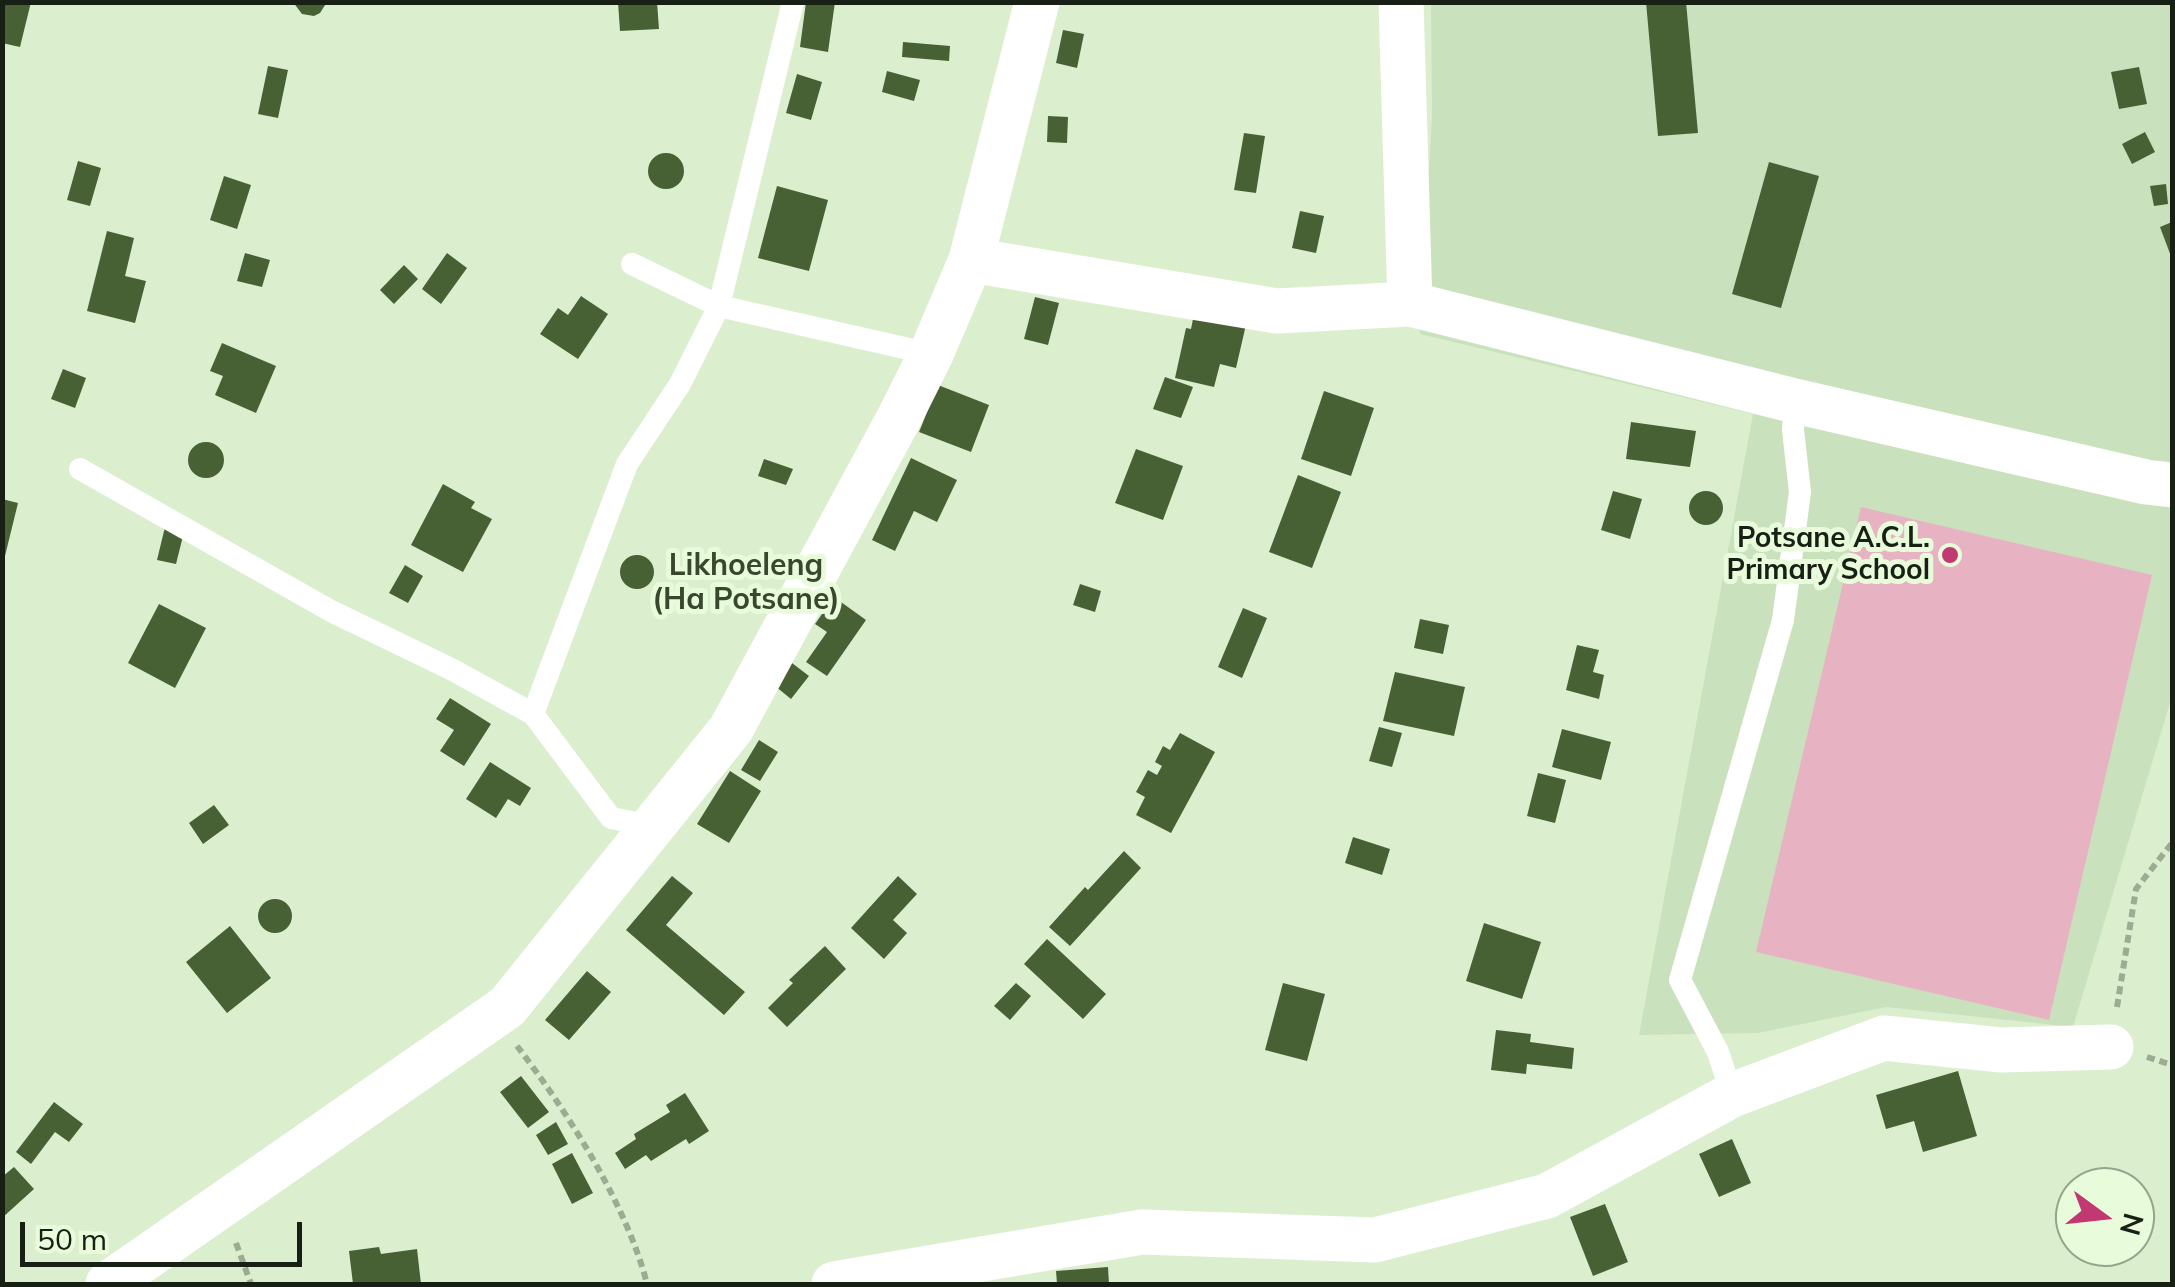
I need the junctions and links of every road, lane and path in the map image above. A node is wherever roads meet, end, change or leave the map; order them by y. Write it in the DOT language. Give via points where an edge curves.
graph roads {
  1 [pos="793,2"];
  2 [pos="1037,2"];
  3 [pos="1402,2"];
  4 [pos="971,260"];
  5 [pos="632,264"];
  6 [pos="1410,304"];
  7 [pos="719,306"];
  8 [pos="931,354"];
  9 [pos="1795,401"];
  10 [pos="80,469"];
  11 [pos="2172,485"];
  12 [pos="532,714"];
  13 [pos="653,826"];
  14 [pos="2172,842"];
  15 [pos="493,1016"];
  16 [pos="2111,1046"];
  17 [pos="2172,1065"];
  18 [pos="1732,1095"];
  19 [pos="108,1284"];
  20 [pos="647,1284"];
  21 [pos="834,1284"];
  1 -- 7 [label="lane"];
  2 -- 4 [label="street"];
  3 -- 6 [label="street"];
  4 -- 6 [label="street" via="1277,312"];
  4 -- 8 [label="street"];
  5 -- 7 [label="lane"];
  6 -- 9 [label="street"];
  7 -- 8 [label="lane"];
  7 -- 12 [label="lane" via="680,384 627,464"];
  8 -- 13 [label="street" via="730,729"];
  9 -- 11 [label="street"];
  9 -- 18 [label="lane" via="1800,492 1783,620 1680,980"];
  10 -- 12 [label="lane" via="331,611"];
  12 -- 13 [label="lane" via="611,818"];
  13 -- 15 [label="street"];
  14 -- 16 [label="path" via="2136,890"];
  15 -- 19 [label="street"];
  15 -- 20 [label="path" via="545,1081 604,1179"];
  16 -- 17 [label="path"];
  16 -- 18 [label="street" via="2002,1050 1884,1038"];
  18 -- 21 [label="street" via="1547,1196 1375,1240 1142,1232"];
}
